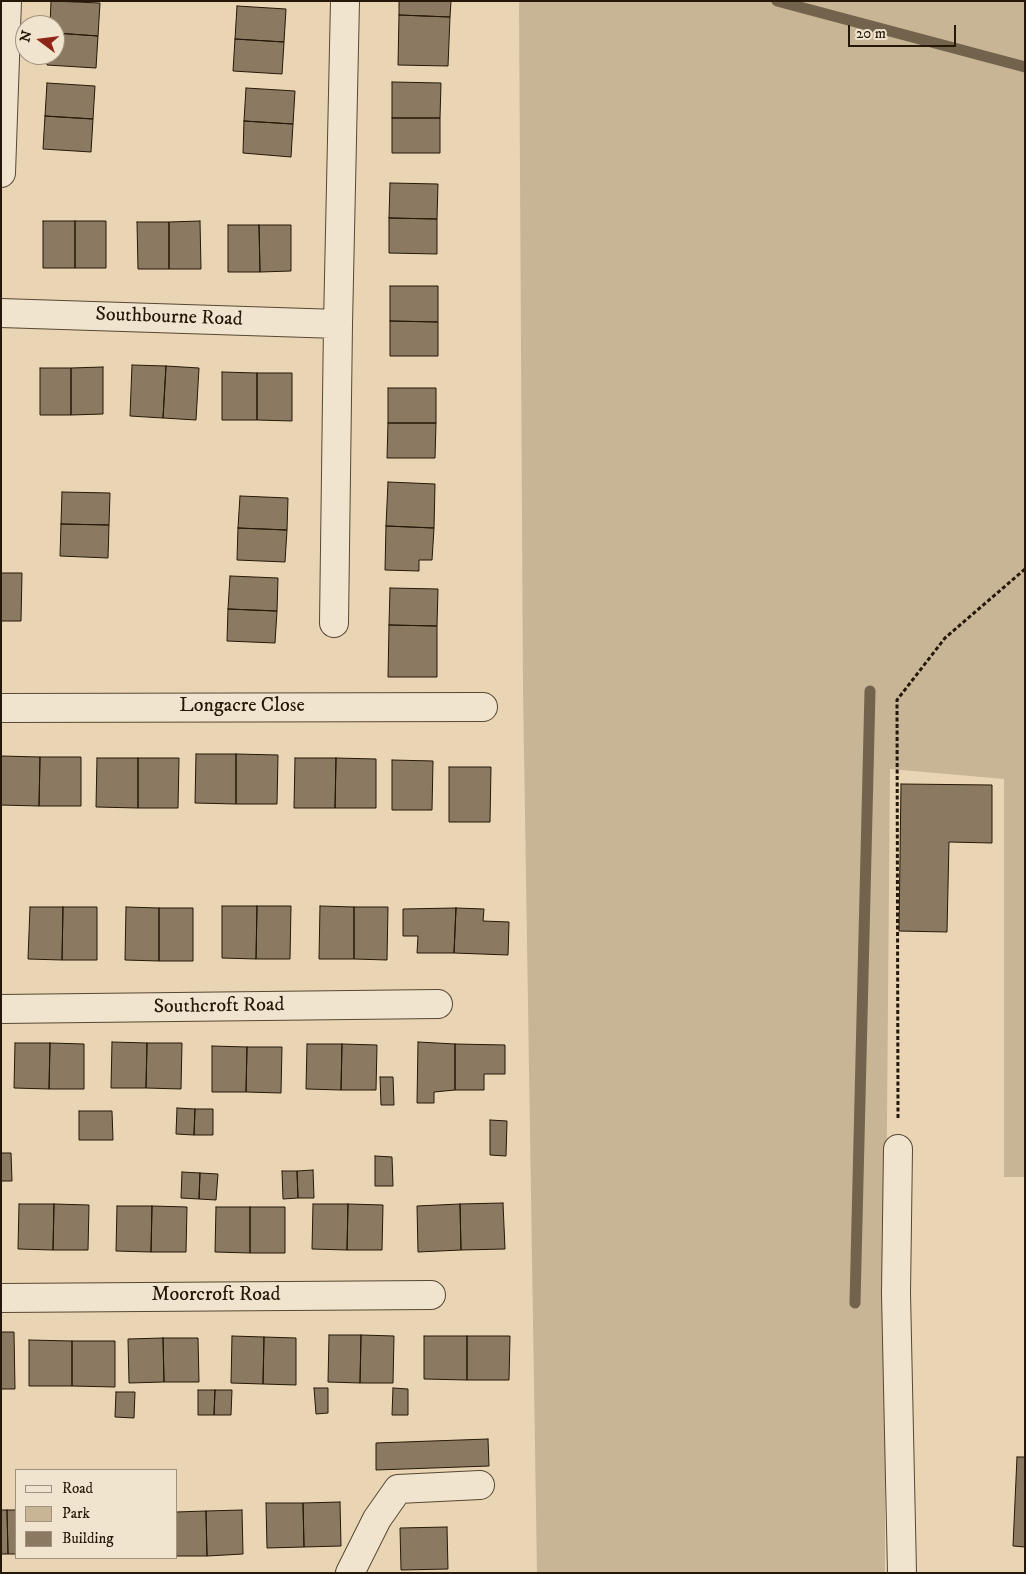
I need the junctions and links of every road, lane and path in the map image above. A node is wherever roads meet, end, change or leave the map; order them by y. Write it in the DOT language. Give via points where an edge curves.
graph roads {
  1 [pos="7,1"];
  2 [pos="345,1"];
  3 [pos="1,173"];
  4 [pos="1,313"];
  5 [pos="338,324"];
  6 [pos="1025,569"];
  7 [pos="334,623"];
  8 [pos="484,706"];
  9 [pos="1,708"];
  10 [pos="438,1004"];
  11 [pos="1,1009"];
  12 [pos="898,1149"];
  13 [pos="431,1295"];
  14 [pos="1,1298"];
  15 [pos="480,1485"];
  16 [pos="350,1573"];
  17 [pos="902,1573"];
  1 -- 3 [label="street"];
  2 -- 5 [label="street"];
  4 -- 5 [label="street, Southbourne Road"];
  5 -- 7 [label="street"];
  6 -- 12 [label="path" via="945,638 897,700"];
  8 -- 9 [label="street, Longacre Close"];
  10 -- 11 [label="street, Southcroft Road"];
  12 -- 17 [label="street" via="896,1293"];
  13 -- 14 [label="street, Moorcroft Road"];
  15 -- 16 [label="street" via="398,1489 377,1519"];
}
